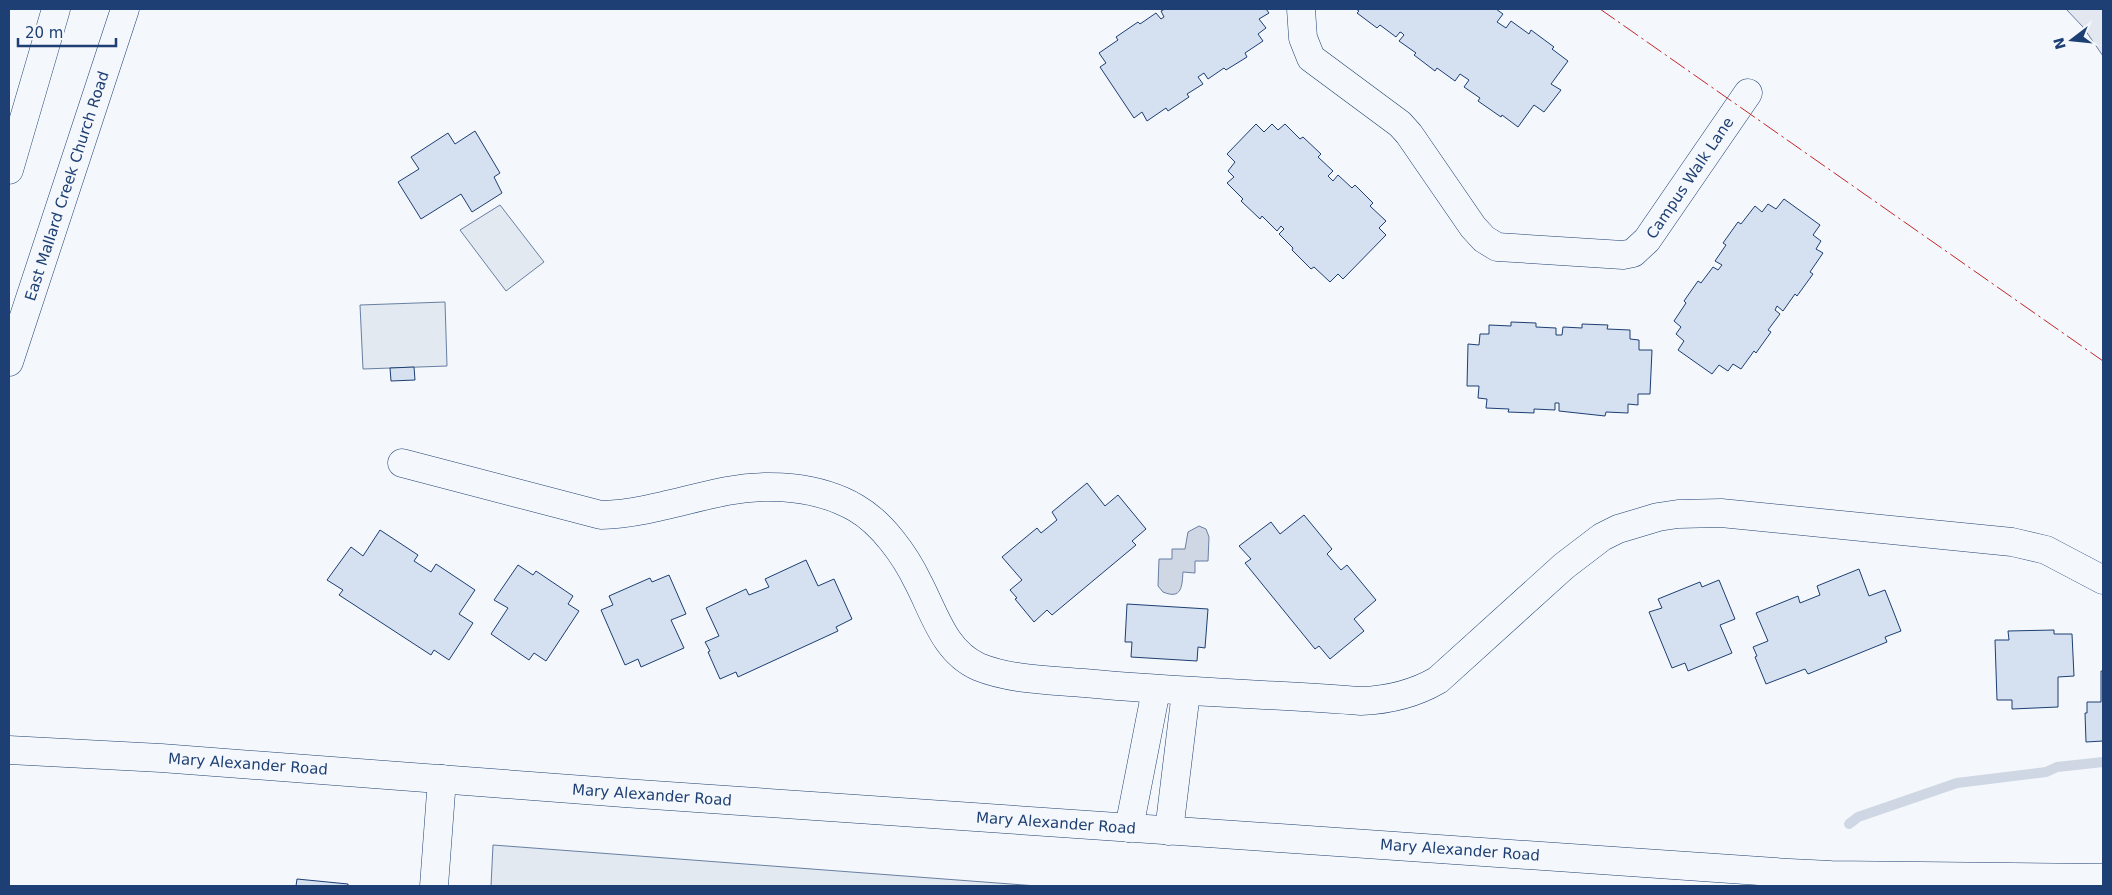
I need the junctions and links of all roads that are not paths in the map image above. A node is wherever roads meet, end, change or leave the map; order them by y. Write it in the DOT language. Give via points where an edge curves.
graph roads {
  1 [pos="56,9"];
  2 [pos="125,9"];
  3 [pos="1301,9"];
  4 [pos="1748,93"];
  5 [pos="9,170"];
  6 [pos="9,362"];
  7 [pos="402,463"];
  8 [pos="2103,580"];
  9 [pos="1156,690"];
  10 [pos="1186,692"];
  11 [pos="9,750"];
  12 [pos="442,779"];
  13 [pos="1129,828"];
  14 [pos="1169,830"];
  15 [pos="2103,878"];
  16 [pos="1789,879"];
  17 [pos="434,886"];
  1 -- 5 [label="street"];
  2 -- 6 [label="street, East Mallard Creek Church Road"];
  3 -- 4 [label="street, Campus Walk Lane" via="1302,38 1311,58 1400,124 1473,227 1497,247 1633,253 1648,240"];
  7 -- 9 [label="street" via="601,514 623,513 743,488 795,488 832,497 858,508 893,542 918,580 940,629 952,646 976,666 1006,674"];
  8 -- 10 [label="street" via="2046,550 2012,542 1721,513 1678,514 1638,522 1596,541 1438,680 1409,694 1361,701"];
  9 -- 10 [label="street"];
  9 -- 13 [label="street"];
  10 -- 14 [label="street"];
  11 -- 12 [label="street, Mary Alexander Road"];
  12 -- 13 [label="street, Mary Alexander Road"];
  12 -- 17 [label="street"];
  13 -- 14 [label="street, Mary Alexander Road"];
  14 -- 16 [label="street, Mary Alexander Road"];
  15 -- 16 [label="street, Mary Alexander Road" via="1831,875"];
}
